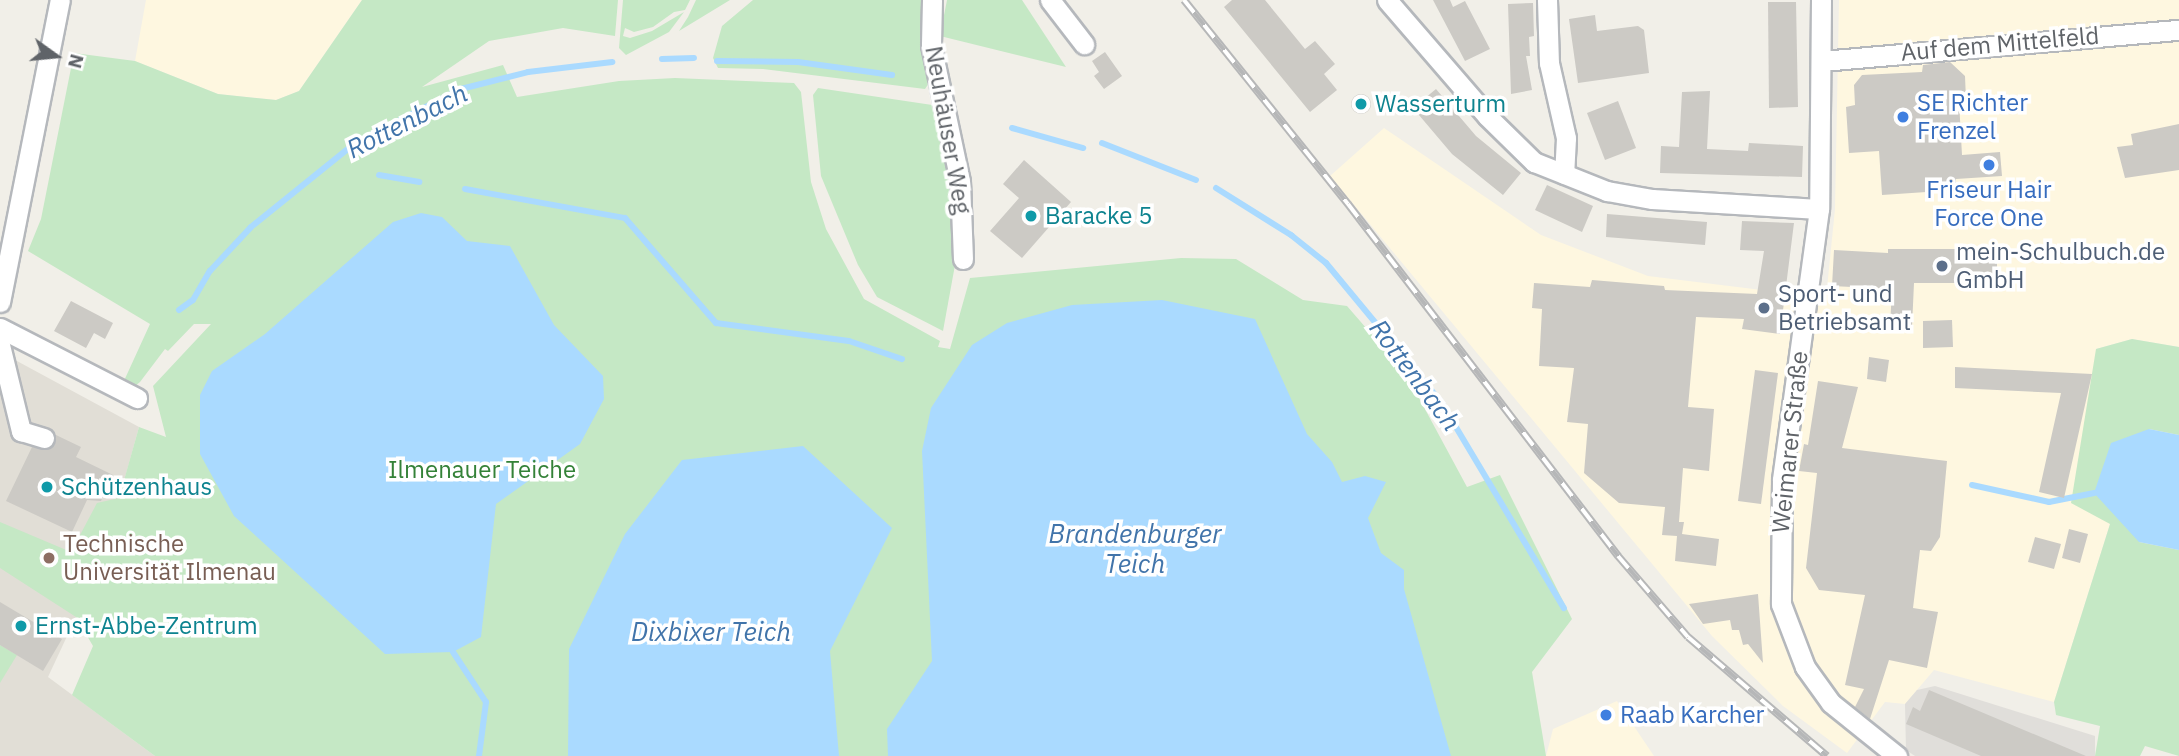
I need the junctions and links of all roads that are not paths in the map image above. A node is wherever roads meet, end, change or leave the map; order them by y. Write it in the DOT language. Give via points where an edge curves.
graph roads {
  1 [pos="60,0"];
  2 [pos="932,0"];
  3 [pos="1050,0"];
  4 [pos="1387,0"];
  5 [pos="1547,0"];
  6 [pos="1821,0"];
  7 [pos="2179,30"];
  8 [pos="1084,44"];
  9 [pos="1822,61"];
  10 [pos="1564,174"];
  11 [pos="1819,209"];
  12 [pos="963,259"];
  13 [pos="0,302"];
  14 [pos="0,328"];
  15 [pos="0,345"];
  16 [pos="137,398"];
  17 [pos="44,438"];
  18 [pos="1896,756"];
  1 -- 13 [label="street"];
  2 -- 12 [label="street, Neuhäuser Weg" via="931,45 960,181"];
  3 -- 8 [label="street"];
  4 -- 10 [label="street" via="1506,135 1534,162"];
  5 -- 10 [label="street" via="1549,63 1566,138"];
  6 -- 9 [label="street, Weimarer Straße"];
  7 -- 9 [label="street, Auf dem Mittelfeld"];
  9 -- 11 [label="street, Weimarer Straße"];
  10 -- 11 [label="street" via="1606,191 1652,199"];
  11 -- 18 [label="street, Weimarer Straße" via="1782,480 1781,604 1805,667 1831,703"];
  14 -- 16 [label="street"];
  15 -- 17 [label="street" via="20,431"];
}
